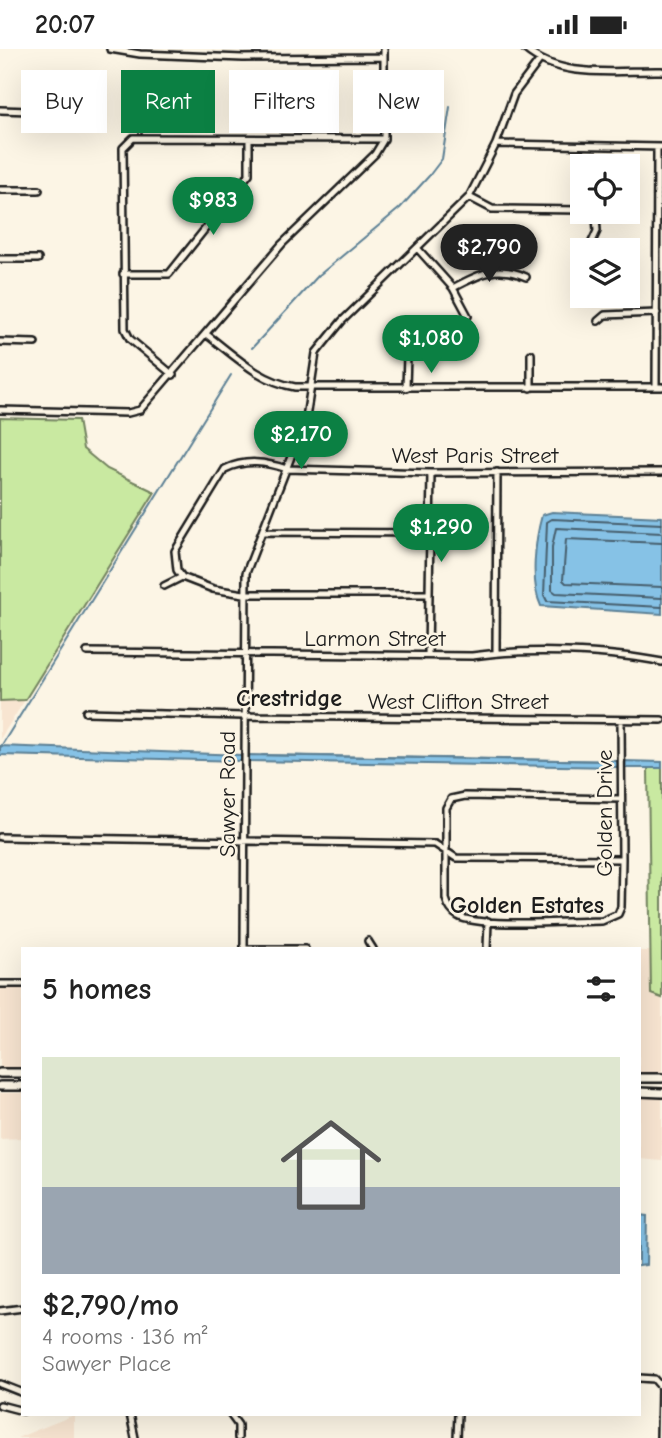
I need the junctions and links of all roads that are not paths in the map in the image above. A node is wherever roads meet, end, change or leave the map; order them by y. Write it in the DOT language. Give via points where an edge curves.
graph roads {
  1 [pos="110,49"];
  2 [pos="243,49"];
  3 [pos="317,49"];
  4 [pos="384,49"];
  5 [pos="525,49"];
  6 [pos="160,52"];
  7 [pos="384,57"];
  8 [pos="243,58"];
  9 [pos="317,58"];
  10 [pos="539,61"];
  11 [pos="662,71"];
  12 [pos="0,110"];
  13 [pos="21,111"];
  14 [pos="384,139"];
  15 [pos="249,140"];
  16 [pos="496,144"];
  17 [pos="659,148"];
  18 [pos="0,190"];
  19 [pos="39,190"];
  20 [pos="469,197"];
  21 [pos="570,210"];
  22 [pos="197,211"];
  23 [pos="208,223"];
  24 [pos="418,249"];
  25 [pos="0,258"];
  26 [pos="38,258"];
  27 [pos="123,274"];
  28 [pos="526,277"];
  29 [pos="453,288"];
  30 [pos="657,313"];
  31 [pos="468,316"];
  32 [pos="598,321"];
  33 [pos="206,334"];
  34 [pos="0,342"];
  35 [pos="35,343"];
  36 [pos="531,354"];
  37 [pos="407,355"];
  38 [pos="173,375"];
  39 [pos="310,386"];
  40 [pos="659,387"];
  41 [pos="406,388"];
  42 [pos="531,388"];
  43 [pos="0,410"];
  44 [pos="287,469"];
  45 [pos="497,472"];
  46 [pos="662,472"];
  47 [pos="431,473"];
  48 [pos="264,532"];
  49 [pos="429,533"];
  50 [pos="182,577"];
  51 [pos="164,586"];
  52 [pos="244,594"];
  53 [pos="426,594"];
  54 [pos="87,652"];
  55 [pos="496,652"];
  56 [pos="243,655"];
  57 [pos="428,655"];
  58 [pos="662,662"];
  59 [pos="86,712"];
  60 [pos="244,716"];
  61 [pos="621,720"];
  62 [pos="662,720"];
  63 [pos="621,799"];
  64 [pos="0,837"];
  65 [pos="244,839"];
  66 [pos="447,851"];
  67 [pos="622,859"];
  68 [pos="488,921"];
  69 [pos="368,941"];
  70 [pos="244,947"];
  71 [pos="372,947"];
  72 [pos="487,947"];
  73 [pos="0,984"];
  74 [pos="21,985"];
  75 [pos="0,1076"];
  76 [pos="21,1076"];
  77 [pos="641,1078"];
  78 [pos="662,1078"];
  79 [pos="3,1086"];
  80 [pos="21,1086"];
  81 [pos="641,1092"];
  82 [pos="662,1093"];
  83 [pos="21,1308"];
  84 [pos="0,1311"];
  85 [pos="641,1378"];
  86 [pos="0,1384"];
  87 [pos="21,1392"];
  88 [pos="0,1405"];
  89 [pos="21,1410"];
  90 [pos="130,1416"];
  91 [pos="231,1416"];
  92 [pos="458,1416"];
  93 [pos="135,1438"];
  94 [pos="237,1438"];
  95 [pos="457,1438"];
  96 [pos="660,1438"];
  1 -- 6 [label="street"];
  2 -- 8 [label="street"];
  3 -- 9 [label="street"];
  4 -- 7 [label="street"];
  5 -- 10 [label="street"];
  6 -- 8 [label="street"];
  7 -- 9 [label="street"];
  7 -- 14 [label="street"];
  8 -- 9 [label="street"];
  10 -- 11 [label="street" via="559,69"];
  10 -- 16 [label="street, Sawyer Road" via="514,94"];
  12 -- 13 [label="street"];
  14 -- 15 [label="street"];
  14 -- 33 [label="street" via="375,154 282,244"];
  15 -- 23 [label="street" via="249,174"];
  15 -- 27 [label="street" via="133,138 123,148"];
  16 -- 17 [label="street"];
  16 -- 20 [label="street, Sawyer Road"];
  17 -- 30 [label="street"];
  18 -- 19 [label="street"];
  20 -- 21 [label="street" via="492,209"];
  20 -- 24 [label="street, Sawyer Road"];
  22 -- 23 [label="street"];
  23 -- 27 [label="street" via="169,274"];
  24 -- 29 [label="street"];
  24 -- 39 [label="street, Sawyer Road" via="342,321 316,353"];
  25 -- 26 [label="street"];
  27 -- 38 [label="street" via="125,329 130,339"];
  28 -- 29 [label="street" via="513,271 487,270"];
  29 -- 31 [label="street"];
  30 -- 32 [label="street" via="605,315"];
  30 -- 40 [label="street"];
  33 -- 38 [label="street"];
  33 -- 39 [label="street" via="260,376 277,384"];
  34 -- 35 [label="street"];
  36 -- 42 [label="street"];
  37 -- 41 [label="street"];
  38 -- 43 [label="street" via="140,411"];
  39 -- 41 [label="street"];
  39 -- 44 [label="street, Sawyer Road" via="306,418"];
  40 -- 42 [label="street"];
  41 -- 42 [label="street"];
  44 -- 47 [label="street, West Paris Street"];
  44 -- 48 [label="street, Sawyer Road"];
  44 -- 50 [label="street, West Paris Street" via="253,462 225,469 175,551"];
  45 -- 46 [label="street, West Paris Street"];
  45 -- 47 [label="street, West Paris Street"];
  45 -- 55 [label="street"];
  47 -- 49 [label="street"];
  48 -- 49 [label="street"];
  48 -- 52 [label="street, Sawyer Road" via="246,573"];
  49 -- 53 [label="street"];
  50 -- 51 [label="street"];
  50 -- 52 [label="street" via="212,589"];
  52 -- 53 [label="street"];
  52 -- 56 [label="street, Sawyer Road"];
  53 -- 57 [label="street"];
  54 -- 56 [label="street, Larmon Street"];
  55 -- 57 [label="street, Larmon Street"];
  55 -- 58 [label="street, Larmon Street" via="630,655"];
  56 -- 57 [label="street, Larmon Street"];
  56 -- 60 [label="street, Sawyer Road"];
  59 -- 60 [label="street, West Clifton Street"];
  60 -- 61 [label="street, West Clifton Street"];
  60 -- 65 [label="street, Sawyer Road"];
  61 -- 62 [label="street, West Clifton Street"];
  61 -- 63 [label="street, Golden Drive"];
  63 -- 66 [label="street" via="451,799 446,808"];
  63 -- 67 [label="street, Golden Drive"];
  64 -- 65 [label="street"];
  65 -- 66 [label="street" via="435,844"];
  65 -- 70 [label="street, Sawyer Road"];
  66 -- 67 [label="street" via="456,858"];
  66 -- 68 [label="street, Golden Drive" via="449,908 467,920"];
  67 -- 68 [label="street, Golden Drive" via="621,907 610,919"];
  68 -- 72 [label="street"];
  69 -- 71 [label="street"];
  73 -- 74 [label="street"];
  75 -- 76 [label="main road"];
  76 -- 79 [label="main road"];
  77 -- 78 [label="main road"];
  79 -- 80 [label="main road"];
  81 -- 82 [label="main road"];
  83 -- 84 [label="street"];
  85 -- 96 [label="street" via="654,1379 662,1387"];
  86 -- 87 [label="street"];
  88 -- 89 [label="street"];
  90 -- 93 [label="street"];
  91 -- 94 [label="street" via="238,1425"];
  92 -- 95 [label="street"];
}
